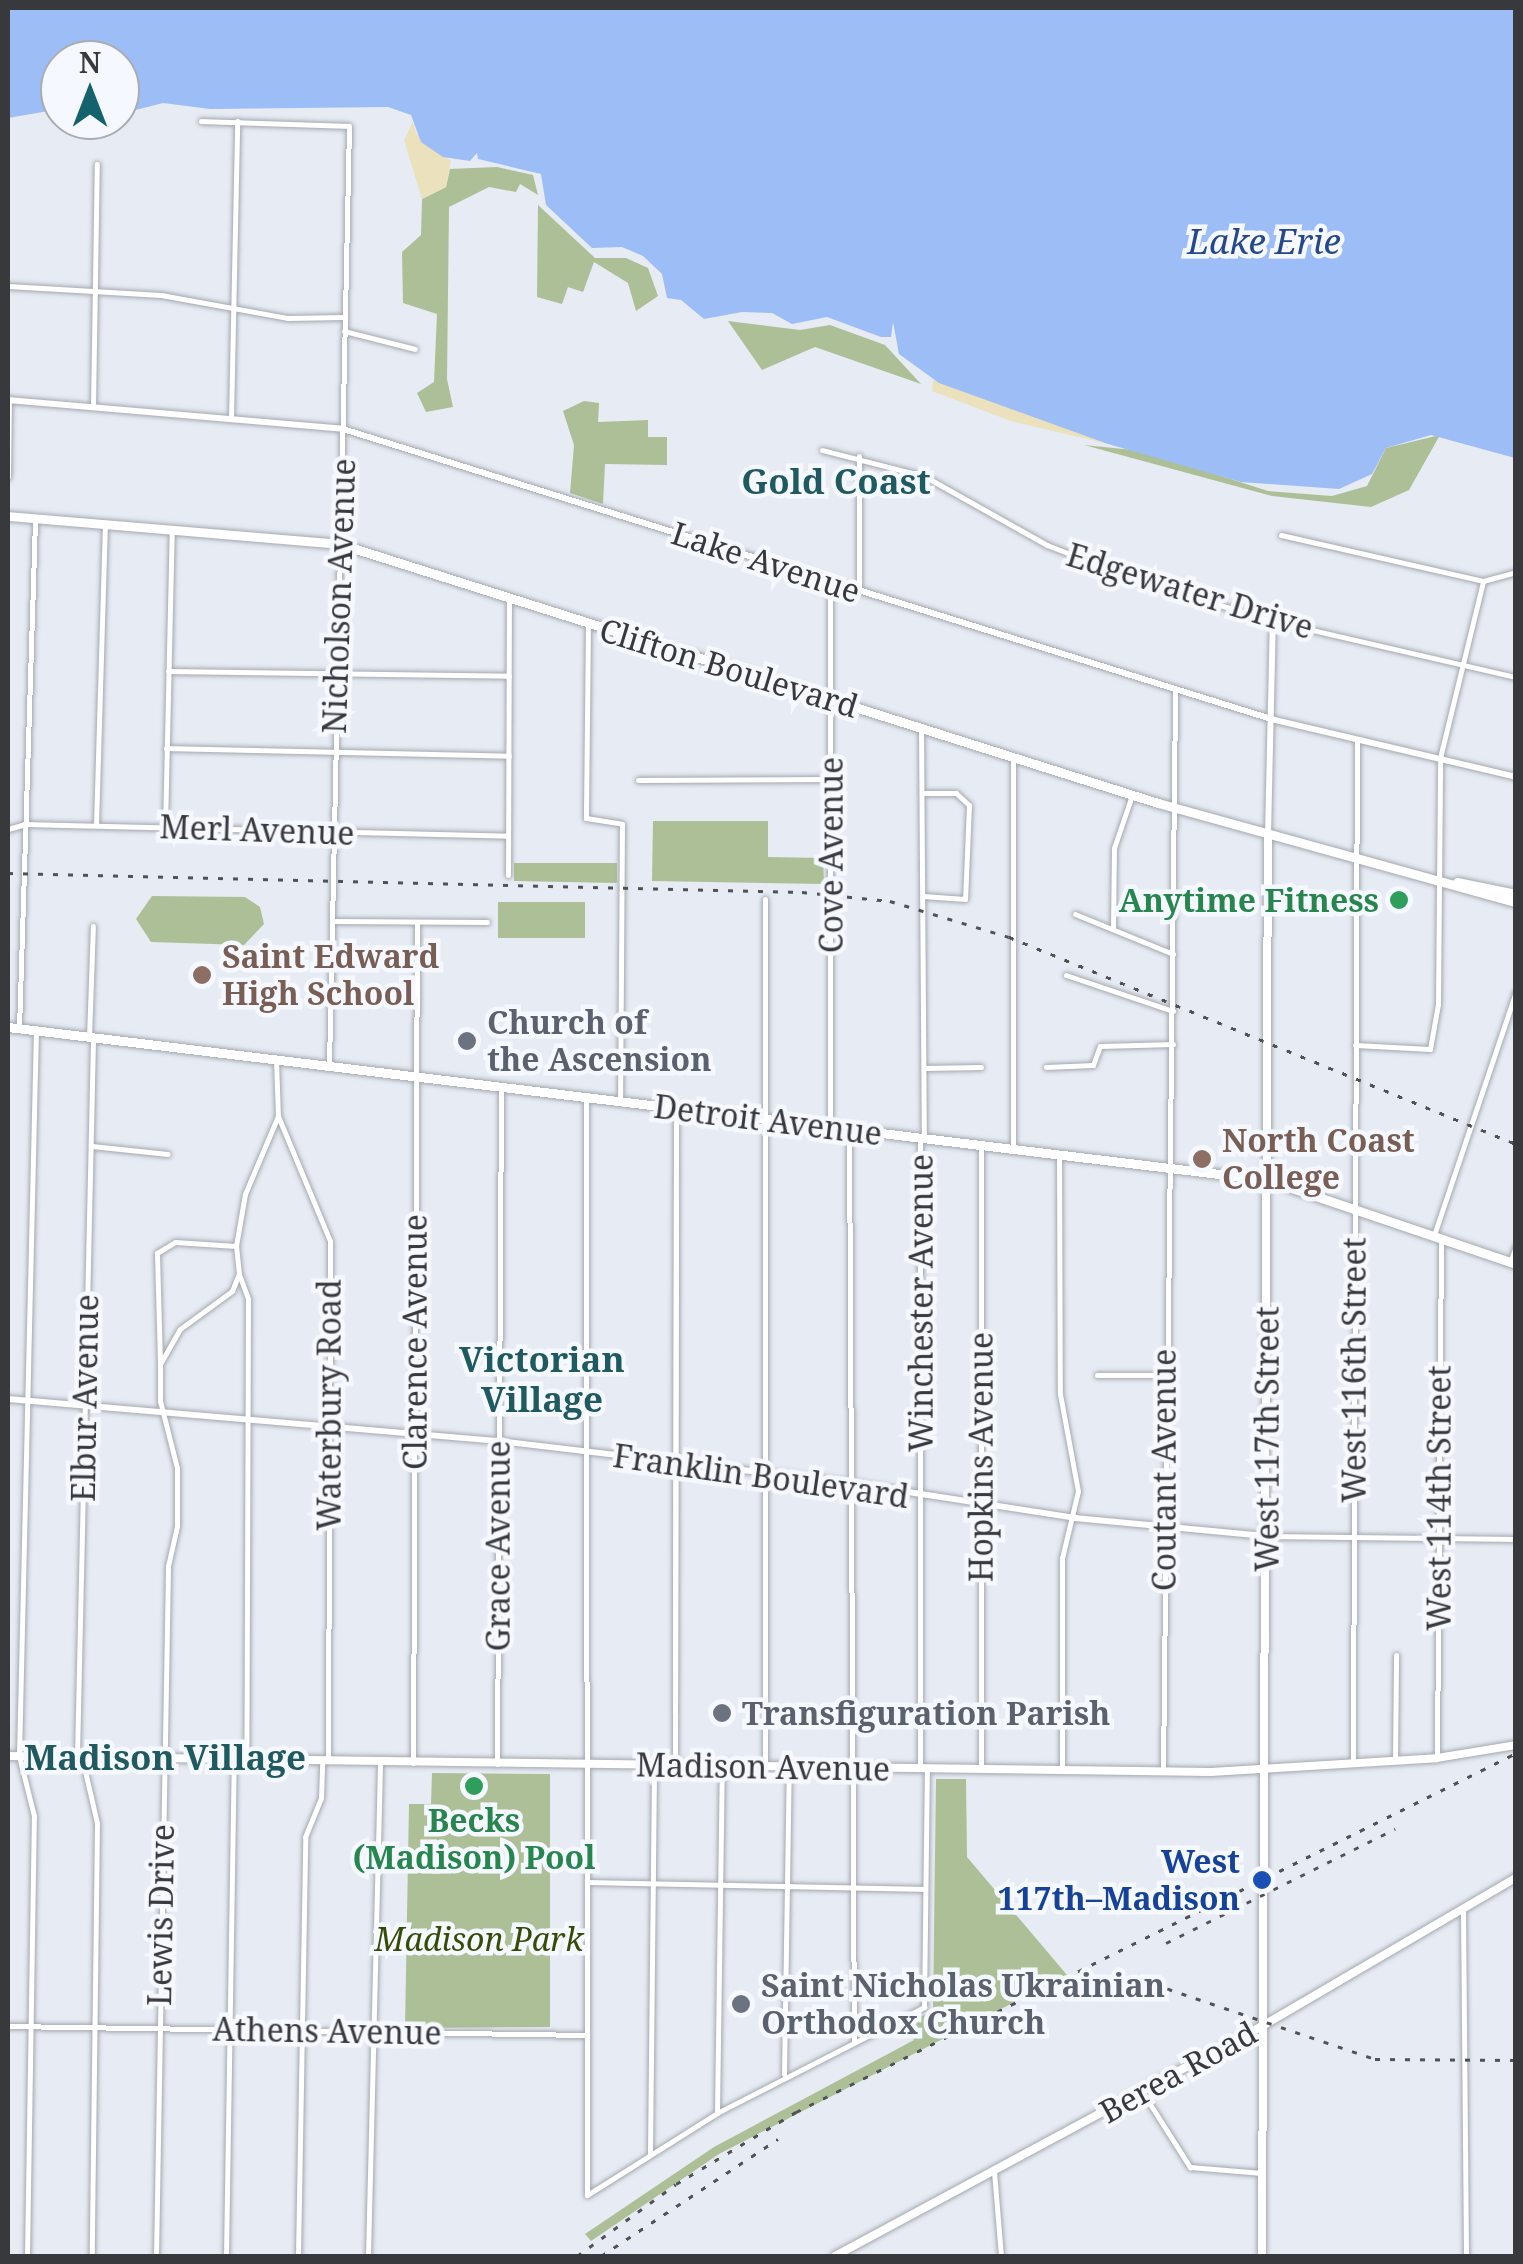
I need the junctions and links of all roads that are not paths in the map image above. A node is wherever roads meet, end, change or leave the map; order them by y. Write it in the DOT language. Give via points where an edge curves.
graph roads {
  1 [pos="237,120"];
  2 [pos="201,122"];
  3 [pos="98,164"];
  4 [pos="8,286"];
  5 [pos="95,289"];
  6 [pos="237,312"];
  7 [pos="344,317"];
  8 [pos="344,331"];
  9 [pos="414,349"];
  10 [pos="8,400"];
  11 [pos="93,407"];
  12 [pos="232,419"];
  13 [pos="343,429"];
  14 [pos="822,450"];
  15 [pos="859,456"];
  16 [pos="8,477"];
  17 [pos="8,516"];
  18 [pos="35,519"];
  19 [pos="106,524"];
  20 [pos="172,529"];
  21 [pos="1281,535"];
  22 [pos="340,544"];
  23 [pos="1516,572"];
  24 [pos="1483,581"];
  25 [pos="830,582"];
  26 [pos="859,592"];
  27 [pos="509,598"];
  28 [pos="1273,621"];
  29 [pos="588,623"];
  30 [pos="1462,664"];
  31 [pos="168,672"];
  32 [pos="337,674"];
  33 [pos="509,676"];
  34 [pos="1516,677"];
  35 [pos="1175,689"];
  36 [pos="829,699"];
  37 [pos="1271,719"];
  38 [pos="922,728"];
  39 [pos="1357,741"];
  40 [pos="166,748"];
  41 [pos="334,752"];
  42 [pos="509,756"];
  43 [pos="1013,758"];
  44 [pos="1440,758"];
  45 [pos="1516,777"];
  46 [pos="830,779"];
  47 [pos="638,780"];
  48 [pos="922,793"];
  49 [pos="1132,795"];
  50 [pos="1174,808"];
  51 [pos="26,824"];
  52 [pos="96,825"];
  53 [pos="165,828"];
  54 [pos="8,829"];
  55 [pos="333,833"];
  56 [pos="508,836"];
  57 [pos="1268,836"];
  58 [pos="1357,860"];
  59 [pos="508,875"];
  60 [pos="1439,881"];
  61 [pos="923,896"];
  62 [pos="1516,898"];
  63 [pos="766,899"];
  64 [pos="1074,914"];
  65 [pos="333,921"];
  66 [pos="417,922"];
  67 [pos="487,922"];
  68 [pos="93,926"];
  69 [pos="1112,929"];
  70 [pos="1173,954"];
  71 [pos="1066,975"];
  72 [pos="1516,992"];
  73 [pos="1173,1011"];
  74 [pos="13,1028"];
  75 [pos="36,1031"];
  76 [pos="91,1038"];
  77 [pos="1173,1044"];
  78 [pos="1356,1045"];
  79 [pos="276,1060"];
  80 [pos="329,1067"];
  81 [pos="981,1067"];
  82 [pos="1046,1067"];
  83 [pos="924,1068"];
  84 [pos="416,1077"];
  85 [pos="501,1088"];
  86 [pos="586,1098"];
  87 [pos="620,1102"];
  88 [pos="676,1109"];
  89 [pos="278,1116"];
  90 [pos="766,1119"];
  91 [pos="830,1127"];
  92 [pos="848,1130"];
  93 [pos="922,1138"];
  94 [pos="981,1144"];
  95 [pos="92,1146"];
  96 [pos="1014,1149"];
  97 [pos="168,1154"];
  98 [pos="1059,1154"];
  99 [pos="1170,1168"];
  100 [pos="1268,1180"];
  101 [pos="1355,1210"];
  102 [pos="1437,1236"];
  103 [pos="236,1246"];
  104 [pos="1516,1246"];
  105 [pos="1513,1263"];
  106 [pos="239,1274"];
  107 [pos="232,1291"];
  108 [pos="246,1293"];
  109 [pos="157,1339"];
  110 [pos="173,1341"];
  111 [pos="160,1364"];
  112 [pos="1097,1375"];
  113 [pos="1165,1375"];
  114 [pos="8,1399"];
  115 [pos="28,1400"];
  116 [pos="85,1402"];
  117 [pos="162,1408"];
  118 [pos="248,1416"];
  119 [pos="329,1424"];
  120 [pos="414,1433"];
  121 [pos="498,1441"];
  122 [pos="584,1451"];
  123 [pos="675,1464"];
  124 [pos="765,1475"];
  125 [pos="850,1482"];
  126 [pos="922,1498"];
  127 [pos="980,1506"];
  128 [pos="1074,1518"];
  129 [pos="1164,1528"];
  130 [pos="1266,1536"];
  131 [pos="1438,1539"];
  132 [pos="1516,1539"];
  133 [pos="1353,1540"];
  134 [pos="1396,1654"];
  135 [pos="1516,1745"];
  136 [pos="8,1756"];
  137 [pos="19,1756"];
  138 [pos="80,1757"];
  139 [pos="1438,1758"];
  140 [pos="164,1759"];
  141 [pos="1395,1759"];
  142 [pos="234,1760"];
  143 [pos="246,1760"];
  144 [pos="1353,1760"];
  145 [pos="325,1762"];
  146 [pos="380,1762"];
  147 [pos="413,1763"];
  148 [pos="497,1764"];
  149 [pos="586,1765"];
  150 [pos="654,1766"];
  151 [pos="674,1766"];
  152 [pos="722,1767"];
  153 [pos="766,1767"];
  154 [pos="788,1768"];
  155 [pos="852,1768"];
  156 [pos="1265,1768"];
  157 [pos="981,1769"];
  158 [pos="924,1770"];
  159 [pos="1062,1770"];
  160 [pos="1163,1772"];
  161 [pos="1516,1878"];
  162 [pos="588,1882"];
  163 [pos="653,1885"];
  164 [pos="719,1886"];
  165 [pos="788,1888"];
  166 [pos="855,1889"];
  167 [pos="926,1889"];
  168 [pos="1463,1908"];
  169 [pos="8,2026"];
  170 [pos="31,2026"];
  171 [pos="1264,2026"];
  172 [pos="95,2028"];
  173 [pos="160,2028"];
  174 [pos="230,2030"];
  175 [pos="301,2030"];
  176 [pos="372,2032"];
  177 [pos="586,2035"];
  178 [pos="854,2042"];
  179 [pos="784,2075"];
  180 [pos="1143,2093"];
  181 [pos="717,2113"];
  182 [pos="650,2155"];
  183 [pos="994,2171"];
  184 [pos="1262,2173"];
  185 [pos="27,2256"];
  186 [pos="92,2256"];
  187 [pos="156,2256"];
  188 [pos="226,2256"];
  189 [pos="298,2256"];
  190 [pos="368,2256"];
  191 [pos="836,2256"];
  192 [pos="1002,2256"];
  193 [pos="1262,2256"];
  194 [pos="1466,2256"];
  1 -- 2 [label="street"];
  1 -- 6 [label="street"];
  1 -- 7 [label="street, Nicholson Avenue" via="349,126"];
  3 -- 5 [label="street"];
  4 -- 5 [label="street"];
  5 -- 6 [label="street"];
  5 -- 11 [label="street"];
  6 -- 7 [label="street"];
  6 -- 12 [label="street"];
  7 -- 8 [label="street, Nicholson Avenue"];
  8 -- 9 [label="street"];
  8 -- 13 [label="street, Nicholson Avenue"];
  10 -- 11 [label="street, Lake Avenue"];
  10 -- 16 [label="street"];
  11 -- 12 [label="street, Lake Avenue"];
  12 -- 13 [label="street, Lake Avenue"];
  13 -- 22 [label="street, Nicholson Avenue"];
  13 -- 25 [label="street, Lake Avenue"];
  14 -- 15 [label="street, Edgewater Drive"];
  15 -- 26 [label="street"];
  15 -- 28 [label="street, Edgewater Drive" via="941,484 1101,568"];
  17 -- 18 [label="main road, Clifton Boulevard"];
  18 -- 19 [label="main road, Clifton Boulevard"];
  18 -- 51 [label="street"];
  19 -- 20 [label="main road, Clifton Boulevard"];
  19 -- 52 [label="street"];
  20 -- 22 [label="main road, Clifton Boulevard"];
  20 -- 31 [label="street"];
  21 -- 24 [label="street"];
  22 -- 27 [label="main road, Clifton Boulevard"];
  22 -- 32 [label="street, Nicholson Avenue"];
  23 -- 24 [label="street"];
  24 -- 30 [label="street"];
  25 -- 26 [label="street, Lake Avenue"];
  25 -- 36 [label="street, Cove Avenue"];
  26 -- 35 [label="street, Lake Avenue"];
  27 -- 29 [label="main road, Clifton Boulevard"];
  27 -- 33 [label="street"];
  28 -- 30 [label="street, Edgewater Drive"];
  28 -- 37 [label="street, West 117th Street"];
  29 -- 36 [label="main road, Clifton Boulevard"];
  29 -- 87 [label="street" via="586,818 622,824"];
  30 -- 34 [label="street, Edgewater Drive"];
  30 -- 44 [label="street"];
  31 -- 32 [label="street"];
  31 -- 40 [label="street"];
  32 -- 33 [label="street"];
  32 -- 41 [label="street, Nicholson Avenue"];
  33 -- 42 [label="street"];
  35 -- 37 [label="street, Lake Avenue"];
  35 -- 50 [label="street, Coutant Avenue"];
  36 -- 38 [label="main road, Clifton Boulevard"];
  36 -- 46 [label="street, Cove Avenue"];
  37 -- 39 [label="street, Lake Avenue"];
  37 -- 57 [label="street, West 117th Street"];
  38 -- 43 [label="main road, Clifton Boulevard"];
  38 -- 48 [label="street, Winchester Avenue"];
  39 -- 44 [label="street, Lake Avenue"];
  39 -- 58 [label="street, West 116th Street"];
  40 -- 41 [label="street"];
  40 -- 53 [label="street"];
  41 -- 42 [label="street"];
  41 -- 55 [label="street, Nicholson Avenue"];
  42 -- 56 [label="street"];
  43 -- 49 [label="main road, Clifton Boulevard"];
  43 -- 96 [label="street"];
  44 -- 45 [label="street, Lake Avenue"];
  44 -- 60 [label="street"];
  46 -- 47 [label="street"];
  46 -- 91 [label="street, Cove Avenue"];
  48 -- 61 [label="street, Winchester Avenue"];
  48 -- 61 [label="street" via="956,793 968,803 966,894 954,903"];
  49 -- 50 [label="main road, Clifton Boulevard"];
  49 -- 69 [label="street" via="1114,848"];
  50 -- 57 [label="main road, Clifton Boulevard"];
  50 -- 70 [label="street, Coutant Avenue"];
  51 -- 52 [label="street, Merl Avenue"];
  51 -- 54 [label="street, Merl Avenue"];
  51 -- 74 [label="street"];
  52 -- 53 [label="street, Merl Avenue"];
  53 -- 55 [label="street, Merl Avenue"];
  55 -- 56 [label="street, Merl Avenue"];
  55 -- 65 [label="street, Nicholson Avenue"];
  56 -- 59 [label="street"];
  57 -- 58 [label="main road, Clifton Boulevard"];
  57 -- 100 [label="main road, West 117th Street"];
  58 -- 60 [label="main road, Clifton Boulevard"];
  58 -- 78 [label="street, West 116th Street"];
  60 -- 62 [label="main road, Clifton Boulevard"];
  60 -- 78 [label="street" via="1438,1004 1430,1050"];
  61 -- 83 [label="street, Winchester Avenue"];
  63 -- 90 [label="street"];
  64 -- 69 [label="street"];
  65 -- 66 [label="street"];
  65 -- 80 [label="street, Nicholson Avenue"];
  66 -- 67 [label="street"];
  66 -- 84 [label="street, Clarence Avenue"];
  68 -- 76 [label="street, Elbur Avenue"];
  69 -- 70 [label="street"];
  70 -- 73 [label="street, Coutant Avenue"];
  71 -- 73 [label="street"];
  72 -- 102 [label="street, West 114th Street"];
  73 -- 77 [label="street, Coutant Avenue"];
  74 -- 75 [label="main road, Detroit Avenue"];
  75 -- 76 [label="main road, Detroit Avenue"];
  75 -- 115 [label="street"];
  76 -- 79 [label="main road, Detroit Avenue"];
  76 -- 95 [label="street, Elbur Avenue"];
  77 -- 82 [label="street" via="1100,1046 1093,1065"];
  77 -- 99 [label="street, Coutant Avenue"];
  78 -- 101 [label="street, West 116th Street"];
  79 -- 80 [label="main road, Detroit Avenue"];
  79 -- 89 [label="street, Waterbury Road"];
  80 -- 84 [label="main road, Detroit Avenue"];
  81 -- 83 [label="street"];
  83 -- 93 [label="street, Winchester Avenue"];
  84 -- 85 [label="main road, Detroit Avenue"];
  84 -- 120 [label="street, Clarence Avenue"];
  85 -- 86 [label="main road, Detroit Avenue"];
  85 -- 121 [label="street, Grace Avenue"];
  86 -- 87 [label="main road, Detroit Avenue"];
  86 -- 122 [label="street"];
  87 -- 88 [label="main road, Detroit Avenue"];
  88 -- 90 [label="main road, Detroit Avenue"];
  88 -- 123 [label="street"];
  89 -- 103 [label="street" via="245,1194"];
  89 -- 119 [label="street, Waterbury Road" via="330,1241"];
  90 -- 91 [label="main road, Detroit Avenue"];
  90 -- 124 [label="street"];
  91 -- 92 [label="main road, Detroit Avenue"];
  92 -- 93 [label="main road, Detroit Avenue"];
  92 -- 125 [label="street"];
  93 -- 94 [label="main road, Detroit Avenue"];
  93 -- 126 [label="street, Winchester Avenue"];
  94 -- 96 [label="main road, Detroit Avenue"];
  94 -- 127 [label="street, Hopkins Avenue"];
  95 -- 97 [label="street"];
  95 -- 116 [label="street, Elbur Avenue"];
  96 -- 98 [label="main road, Detroit Avenue"];
  98 -- 99 [label="main road, Detroit Avenue"];
  98 -- 128 [label="street" via="1060,1394 1075,1454"];
  99 -- 100 [label="main road, Detroit Avenue"];
  99 -- 113 [label="street, Coutant Avenue"];
  100 -- 101 [label="main road, Detroit Avenue"];
  100 -- 130 [label="main road, West 117th Street"];
  101 -- 102 [label="main road, Detroit Avenue"];
  101 -- 133 [label="street, West 116th Street"];
  102 -- 105 [label="main road, Detroit Avenue"];
  102 -- 131 [label="street, West 114th Street"];
  103 -- 106 [label="street"];
  103 -- 109 [label="street, Lewis Drive" via="174,1242 157,1253"];
  104 -- 105 [label="street"];
  106 -- 107 [label="street"];
  106 -- 108 [label="street"];
  107 -- 108 [label="street"];
  107 -- 110 [label="street"];
  108 -- 118 [label="street"];
  109 -- 110 [label="street"];
  109 -- 111 [label="street, Lewis Drive"];
  110 -- 111 [label="street"];
  111 -- 117 [label="street, Lewis Drive"];
  112 -- 113 [label="street"];
  113 -- 129 [label="street, Coutant Avenue"];
  114 -- 115 [label="street, Franklin Boulevard"];
  115 -- 116 [label="street, Franklin Boulevard"];
  115 -- 137 [label="street"];
  116 -- 117 [label="street, Franklin Boulevard"];
  116 -- 138 [label="street, Elbur Avenue"];
  117 -- 118 [label="street, Franklin Boulevard"];
  117 -- 140 [label="street, Lewis Drive" via="177,1468"];
  118 -- 119 [label="street, Franklin Boulevard"];
  118 -- 143 [label="street"];
  119 -- 120 [label="street, Franklin Boulevard"];
  119 -- 145 [label="street, Waterbury Road"];
  120 -- 121 [label="street, Franklin Boulevard"];
  120 -- 147 [label="street, Clarence Avenue"];
  121 -- 122 [label="street, Franklin Boulevard"];
  121 -- 148 [label="street, Grace Avenue"];
  122 -- 123 [label="street, Franklin Boulevard"];
  122 -- 149 [label="street"];
  123 -- 124 [label="street, Franklin Boulevard"];
  123 -- 151 [label="street"];
  124 -- 125 [label="street, Franklin Boulevard"];
  124 -- 153 [label="street"];
  125 -- 126 [label="street, Franklin Boulevard"];
  125 -- 155 [label="street"];
  126 -- 127 [label="street, Franklin Boulevard"];
  126 -- 158 [label="street, Winchester Avenue"];
  127 -- 128 [label="street, Franklin Boulevard"];
  127 -- 157 [label="street, Hopkins Avenue"];
  128 -- 129 [label="street, Franklin Boulevard"];
  128 -- 159 [label="street" via="1062,1558"];
  129 -- 130 [label="street, Franklin Boulevard"];
  129 -- 160 [label="street, Coutant Avenue"];
  130 -- 133 [label="street, Franklin Boulevard"];
  130 -- 156 [label="main road, West 117th Street"];
  131 -- 132 [label="street, Franklin Boulevard"];
  131 -- 133 [label="street, Franklin Boulevard"];
  131 -- 139 [label="street, West 114th Street"];
  133 -- 144 [label="street, West 116th Street"];
  134 -- 141 [label="street"];
  135 -- 139 [label="main road, Madison Avenue"];
  136 -- 137 [label="main road, Madison Avenue"];
  137 -- 138 [label="main road, Madison Avenue"];
  137 -- 170 [label="street" via="34,1816"];
  138 -- 140 [label="main road, Madison Avenue"];
  138 -- 172 [label="street, Elbur Avenue" via="97,1823"];
  139 -- 141 [label="main road, Madison Avenue"];
  140 -- 142 [label="main road, Madison Avenue"];
  140 -- 173 [label="street, Lewis Drive"];
  141 -- 144 [label="main road, Madison Avenue"];
  142 -- 143 [label="main road, Madison Avenue"];
  142 -- 174 [label="street"];
  143 -- 145 [label="main road, Madison Avenue"];
  144 -- 156 [label="main road, Madison Avenue"];
  145 -- 146 [label="main road, Madison Avenue"];
  145 -- 175 [label="street, Waterbury Road" via="321,1798 306,1830"];
  146 -- 147 [label="main road, Madison Avenue"];
  146 -- 176 [label="street"];
  147 -- 148 [label="main road, Madison Avenue"];
  148 -- 149 [label="main road, Madison Avenue"];
  149 -- 150 [label="main road, Madison Avenue"];
  149 -- 162 [label="street"];
  150 -- 151 [label="main road, Madison Avenue"];
  150 -- 163 [label="street"];
  151 -- 152 [label="main road, Madison Avenue"];
  152 -- 153 [label="main road, Madison Avenue"];
  152 -- 164 [label="street"];
  153 -- 154 [label="main road, Madison Avenue"];
  154 -- 155 [label="main road, Madison Avenue"];
  154 -- 165 [label="street"];
  155 -- 158 [label="main road, Madison Avenue"];
  155 -- 166 [label="street"];
  156 -- 160 [label="main road, Madison Avenue"];
  156 -- 171 [label="main road, West 117th Street"];
  157 -- 158 [label="main road, Madison Avenue"];
  157 -- 159 [label="main road, Madison Avenue"];
  158 -- 167 [label="street, Winchester Avenue"];
  159 -- 160 [label="main road, Madison Avenue"];
  161 -- 168 [label="main road, Berea Road"];
  162 -- 163 [label="street"];
  162 -- 177 [label="street"];
  163 -- 164 [label="street"];
  163 -- 182 [label="street"];
  164 -- 165 [label="street"];
  164 -- 181 [label="street"];
  165 -- 166 [label="street"];
  165 -- 179 [label="street"];
  166 -- 167 [label="street"];
  166 -- 178 [label="street"];
  167 -- 178 [label="street, Winchester Avenue" via="924,2006"];
  168 -- 171 [label="main road, Berea Road"];
  168 -- 194 [label="street"];
  169 -- 170 [label="street, Athens Avenue"];
  170 -- 172 [label="street, Athens Avenue"];
  170 -- 185 [label="street"];
  171 -- 180 [label="main road, Berea Road"];
  171 -- 184 [label="main road, West 117th Street"];
  172 -- 173 [label="street, Athens Avenue"];
  172 -- 186 [label="street, Elbur Avenue"];
  173 -- 174 [label="street, Athens Avenue"];
  173 -- 187 [label="street, Lewis Drive"];
  174 -- 175 [label="street, Athens Avenue"];
  174 -- 188 [label="street"];
  175 -- 176 [label="street, Athens Avenue"];
  175 -- 189 [label="street, Waterbury Road"];
  176 -- 177 [label="street, Athens Avenue"];
  176 -- 190 [label="street"];
  177 -- 182 [label="street" via="586,2195"];
  178 -- 179 [label="street"];
  179 -- 181 [label="street"];
  180 -- 183 [label="main road, Berea Road"];
  180 -- 184 [label="street" via="1190,2168"];
  181 -- 182 [label="street"];
  183 -- 191 [label="main road, Berea Road"];
  183 -- 192 [label="street"];
  184 -- 193 [label="main road, West 117th Street"];
}
